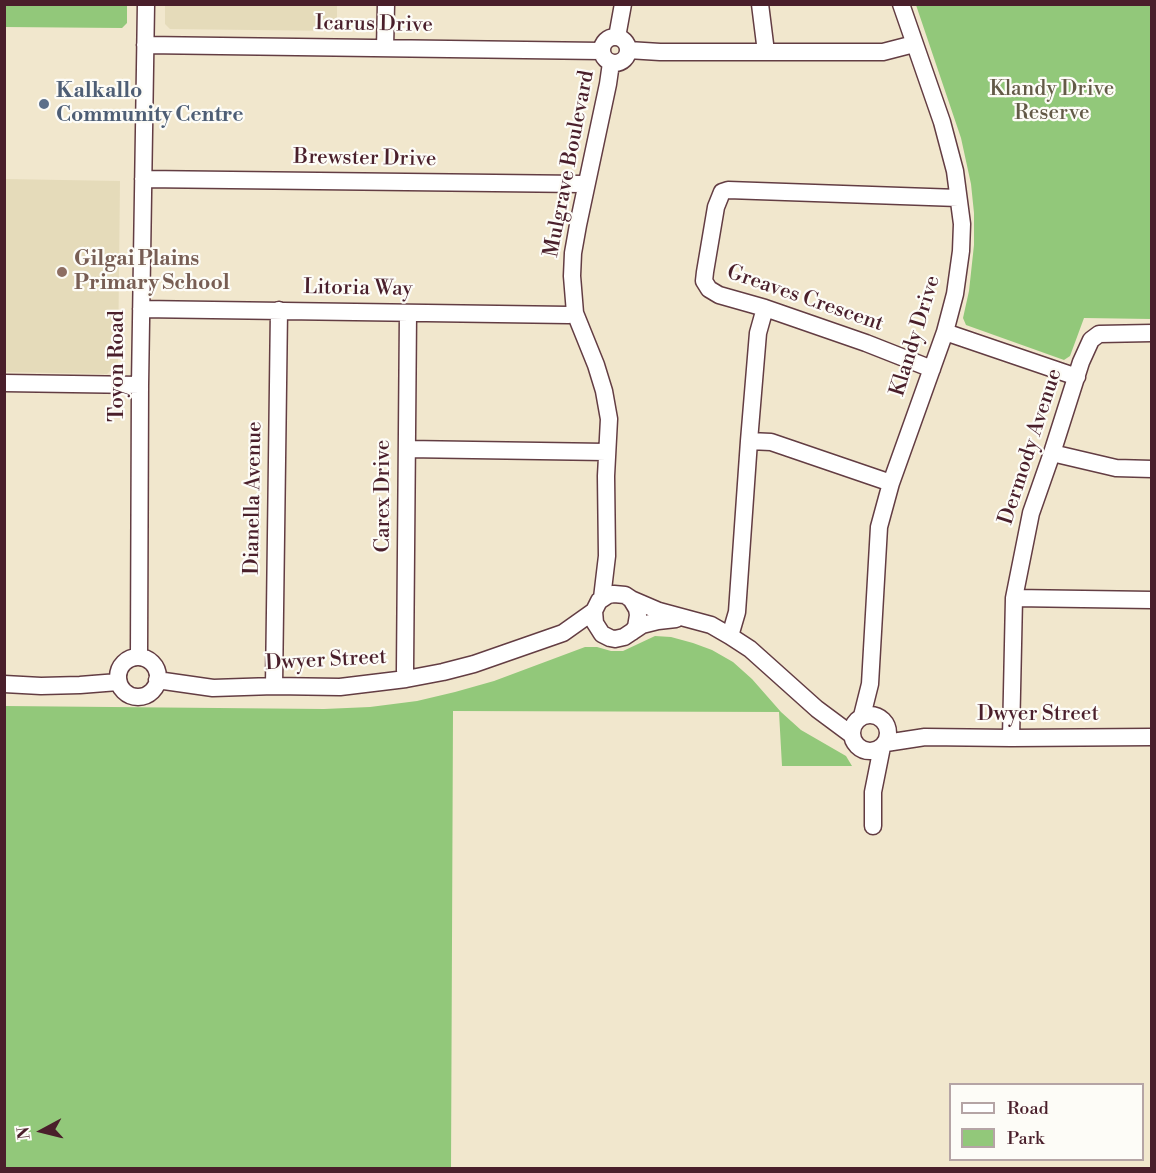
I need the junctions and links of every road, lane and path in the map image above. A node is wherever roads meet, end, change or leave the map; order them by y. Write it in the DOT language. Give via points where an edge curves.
graph roads {
  1 [pos="146,4"];
  2 [pos="386,4"];
  3 [pos="623,4"];
  4 [pos="760,4"];
  5 [pos="901,4"];
  6 [pos="617,37"];
  7 [pos="914,44"];
  8 [pos="145,45"];
  9 [pos="385,48"];
  10 [pos="628,50"];
  11 [pos="766,52"];
  12 [pos="606,57"];
  13 [pos="143,178"];
  14 [pos="586,187"];
  15 [pos="958,198"];
  16 [pos="765,308"];
  17 [pos="141,309"];
  18 [pos="279,310"];
  19 [pos="408,313"];
  20 [pos="575,313"];
  21 [pos="945,332"];
  22 [pos="1152,333"];
  23 [pos="932,369"];
  24 [pos="1077,377"];
  25 [pos="4,384"];
  26 [pos="140,385"];
  27 [pos="749,441"];
  28 [pos="407,450"];
  29 [pos="606,452"];
  30 [pos="1052,453"];
  31 [pos="1152,469"];
  32 [pos="891,483"];
  33 [pos="607,556"];
  34 [pos="628,597"];
  35 [pos="1014,598"];
  36 [pos="1152,600"];
  37 [pos="598,604"];
  38 [pos="685,618"];
  39 [pos="632,632"];
  40 [pos="563,633"];
  41 [pos="602,634"];
  42 [pos="730,636"];
  43 [pos="139,656"];
  44 [pos="406,679"];
  45 [pos="157,680"];
  46 [pos="118,682"];
  47 [pos="4,684"];
  48 [pos="870,684"];
  49 [pos="274,686"];
  50 [pos="885,721"];
  51 [pos="857,724"];
  52 [pos="925,737"];
  53 [pos="1152,737"];
  54 [pos="1011,738"];
  55 [pos="884,745"];
  56 [pos="864,750"];
  57 [pos="877,778"];
  58 [pos="873,826"];
  1 -- 8 [label="street, Toyon Road"];
  2 -- 9 [label="street"];
  3 -- 6 [label="street"];
  4 -- 11 [label="street"];
  5 -- 7 [label="street, Klandy Drive"];
  6 -- 10 [label="street" via="625,41"];
  6 -- 12 [label="street" via="606,40 602,47"];
  7 -- 11 [label="street" via="883,52"];
  7 -- 15 [label="street, Klandy Drive" via="956,171"];
  8 -- 9 [label="street, Icarus Drive"];
  8 -- 13 [label="street, Toyon Road"];
  9 -- 12 [label="street, Icarus Drive"];
  10 -- 11 [label="street"];
  10 -- 12 [label="street" via="626,58 615,64"];
  12 -- 14 [label="street, Mulgrave Boulevard" via="608,84"];
  13 -- 14 [label="street, Brewster Drive"];
  13 -- 17 [label="street, Toyon Road"];
  14 -- 20 [label="street, Mulgrave Boulevard" via="573,253"];
  15 -- 16 [label="street, Greaves Crescent" via="722,192 704,281 719,296"];
  15 -- 21 [label="street, Klandy Drive" via="961,251"];
  16 -- 23 [label="street, Greaves Crescent"];
  16 -- 27 [label="street" via="758,333"];
  17 -- 18 [label="street, Litoria Way"];
  17 -- 26 [label="street, Toyon Road"];
  18 -- 19 [label="street, Litoria Way"];
  18 -- 49 [label="street, Dianella Avenue"];
  19 -- 20 [label="street, Litoria Way"];
  19 -- 28 [label="street, Carex Drive"];
  20 -- 29 [label="street, Mulgrave Boulevard" via="604,391 609,419"];
  21 -- 23 [label="street, Klandy Drive"];
  21 -- 24 [label="street"];
  22 -- 24 [label="street, Dermody Avenue" via="1094,336"];
  23 -- 32 [label="street, Klandy Drive"];
  24 -- 30 [label="street, Dermody Avenue"];
  25 -- 26 [label="street"];
  26 -- 43 [label="street, Toyon Road"];
  27 -- 32 [label="street" via="771,442"];
  27 -- 42 [label="street" via="737,612"];
  28 -- 29 [label="street"];
  28 -- 44 [label="street, Carex Drive"];
  29 -- 33 [label="street, Mulgrave Boulevard"];
  30 -- 31 [label="street" via="1110,467"];
  30 -- 35 [label="street, Dermody Avenue" via="1030,513"];
  32 -- 48 [label="street, Klandy Drive" via="879,526"];
  33 -- 34 [label="street, Mulgrave Boulevard" via="611,573"];
  33 -- 37 [label="street, Mulgrave Boulevard"];
  34 -- 37 [label="street" via="614,594"];
  34 -- 38 [label="street"];
  34 -- 39 [label="street" via="638,615"];
  35 -- 36 [label="street"];
  35 -- 54 [label="street, Dermody Avenue"];
  37 -- 40 [label="street, Dwyer Street"];
  37 -- 41 [label="street" via="595,623"];
  38 -- 39 [label="street" via="642,625"];
  38 -- 42 [label="street" via="711,625"];
  39 -- 41 [label="street" via="615,639"];
  40 -- 41 [label="street, Dwyer Street"];
  40 -- 44 [label="street, Dwyer Street" via="474,664"];
  42 -- 51 [label="street" via="817,709"];
  43 -- 45 [label="street" via="152,662"];
  43 -- 46 [label="street" via="123,662"];
  44 -- 49 [label="street, Dwyer Street" via="340,687"];
  45 -- 46 [label="street" via="153,690 141,697 130,696"];
  45 -- 49 [label="street, Dwyer Street" via="213,688"];
  46 -- 47 [label="street"];
  48 -- 50 [label="street, Klandy Drive" via="874,702"];
  48 -- 51 [label="street, Klandy Drive"];
  50 -- 51 [label="street" via="873,714"];
  50 -- 52 [label="street, Dwyer Street"];
  50 -- 55 [label="street" via="889,734"];
  51 -- 56 [label="street" via="856,744"];
  52 -- 54 [label="street, Dwyer Street"];
  52 -- 55 [label="street, Dwyer Street"];
  53 -- 54 [label="street, Dwyer Street"];
  55 -- 56 [label="street" via="873,751"];
  55 -- 57 [label="street"];
  56 -- 57 [label="street"];
  57 -- 58 [label="street"];
}
